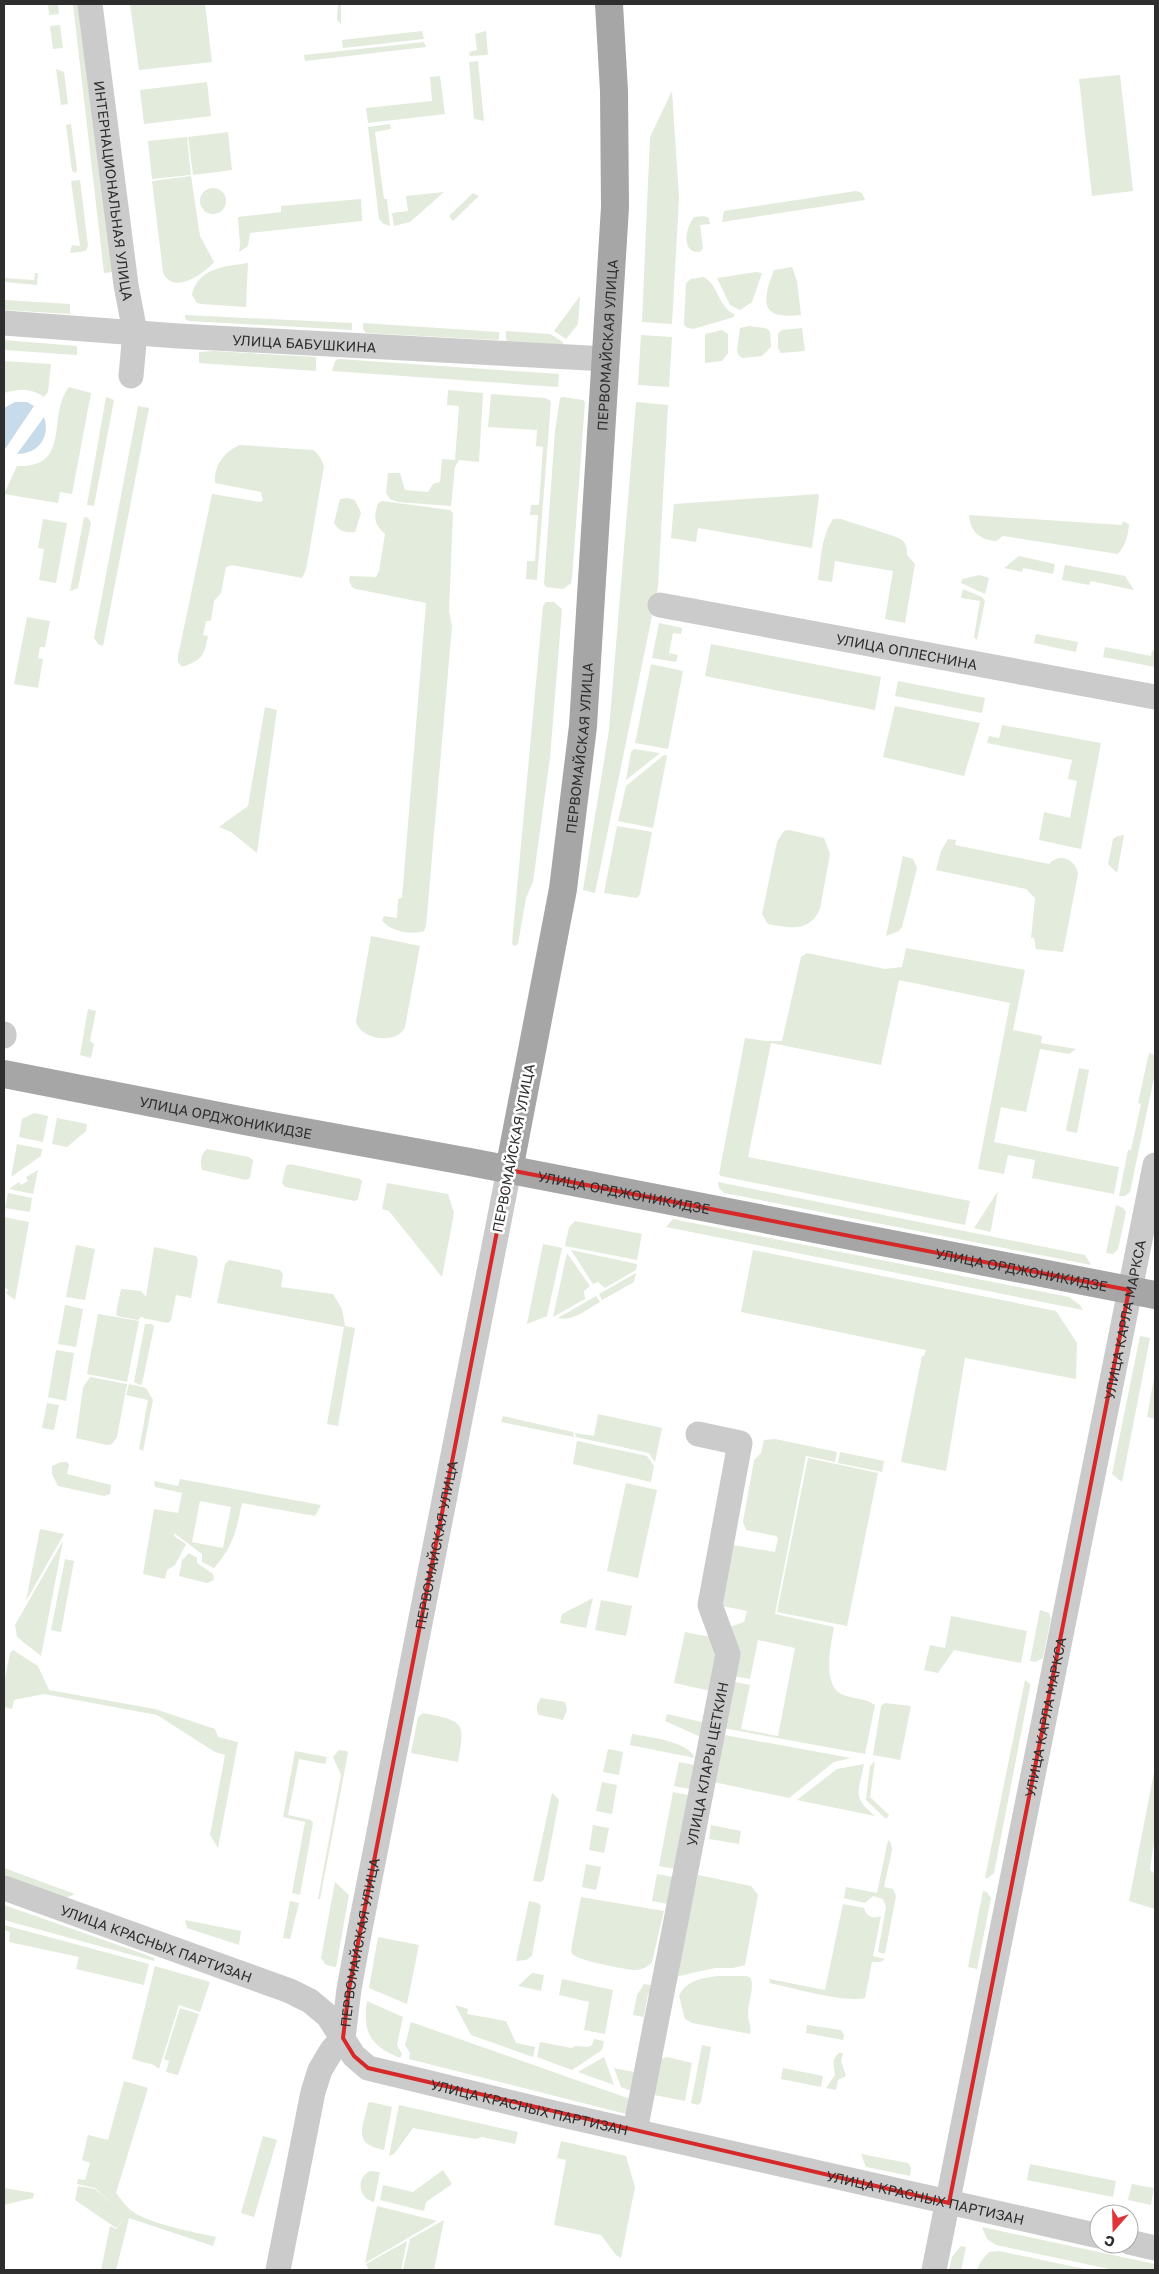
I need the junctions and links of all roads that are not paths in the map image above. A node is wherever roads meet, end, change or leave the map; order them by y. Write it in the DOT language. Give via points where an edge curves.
graph roads {
  1 [pos="90,4"];
  2 [pos="609,4"];
  3 [pos="4,323"];
  4 [pos="134,332"];
  5 [pos="607,359"];
  6 [pos="131,376"];
  7 [pos="660,605"];
  8 [pos="1155,697"];
  9 [pos="4,1074"];
  10 [pos="1155,1165"];
  11 [pos="509,1170"];
  12 [pos="1142,1293"];
  13 [pos="698,1434"];
  14 [pos="4,1888"];
  15 [pos="343,2038"];
  16 [pos="635,2131"];
  17 [pos="948,2203"];
  18 [pos="1089,2234"];
  19 [pos="1139,2244"];
  20 [pos="1155,2248"];
  21 [pos="278,2270"];
  22 [pos="934,2270"];
  1 -- 4 [label="street, ИНТЕРНАЦИОНАЛЬНАЯ УЛИЦА"];
  2 -- 5 [label="main road, ПЕРВОМАЙСКАЯ УЛИЦА" via="616,156"];
  3 -- 4 [label="street, УЛИЦА БАБУШКИНА"];
  4 -- 5 [label="street, УЛИЦА БАБУШКИНА"];
  4 -- 6 [label="street, ИНТЕРНАЦИОНАЛЬНАЯ УЛИЦА"];
  5 -- 11 [label="main road, ПЕРВОМАЙСКАЯ УЛИЦА" via="579,761 563,888"];
  7 -- 8 [label="street, УЛИЦА ОПЛЕСНИНА"];
  9 -- 11 [label="main road, УЛИЦА ОРДЖОНИКИДЗЕ"];
  10 -- 12 [label="street, УЛИЦА КАРЛА МАРКСА"];
  11 -- 12 [label="main road, УЛИЦА ОРДЖОНИКИДЗЕ"];
  11 -- 15 [label="street, ПЕРВОМАЙСКАЯ УЛИЦА" via="360,1929"];
  12 -- 17 [label="street, УЛИЦА КАРЛА МАРКСА"];
  13 -- 16 [label="street, УЛИЦА КЛАРЫ ЦЕТКИН" via="740,1443 710,1605 728,1654"];
  14 -- 15 [label="street, УЛИЦА КРАСНЫХ ПАРТИЗАН" via="290,1991 310,2001 328,2016"];
  15 -- 16 [label="street, УЛИЦА КРАСНЫХ ПАРТИЗАН" via="354,2056 368,2068"];
  15 -- 21 [label="street, ПЕРВОМАЙСКАЯ УЛИЦА" via="323,2065 313,2092"];
  16 -- 17 [label="street, УЛИЦА КРАСНЫХ ПАРТИЗАН"];
  17 -- 18 [label="street, УЛИЦА КРАСНЫХ ПАРТИЗАН"];
  17 -- 22 [label="street, УЛИЦА КАРЛА МАРКСА"];
  19 -- 20 [label="street"];
}
